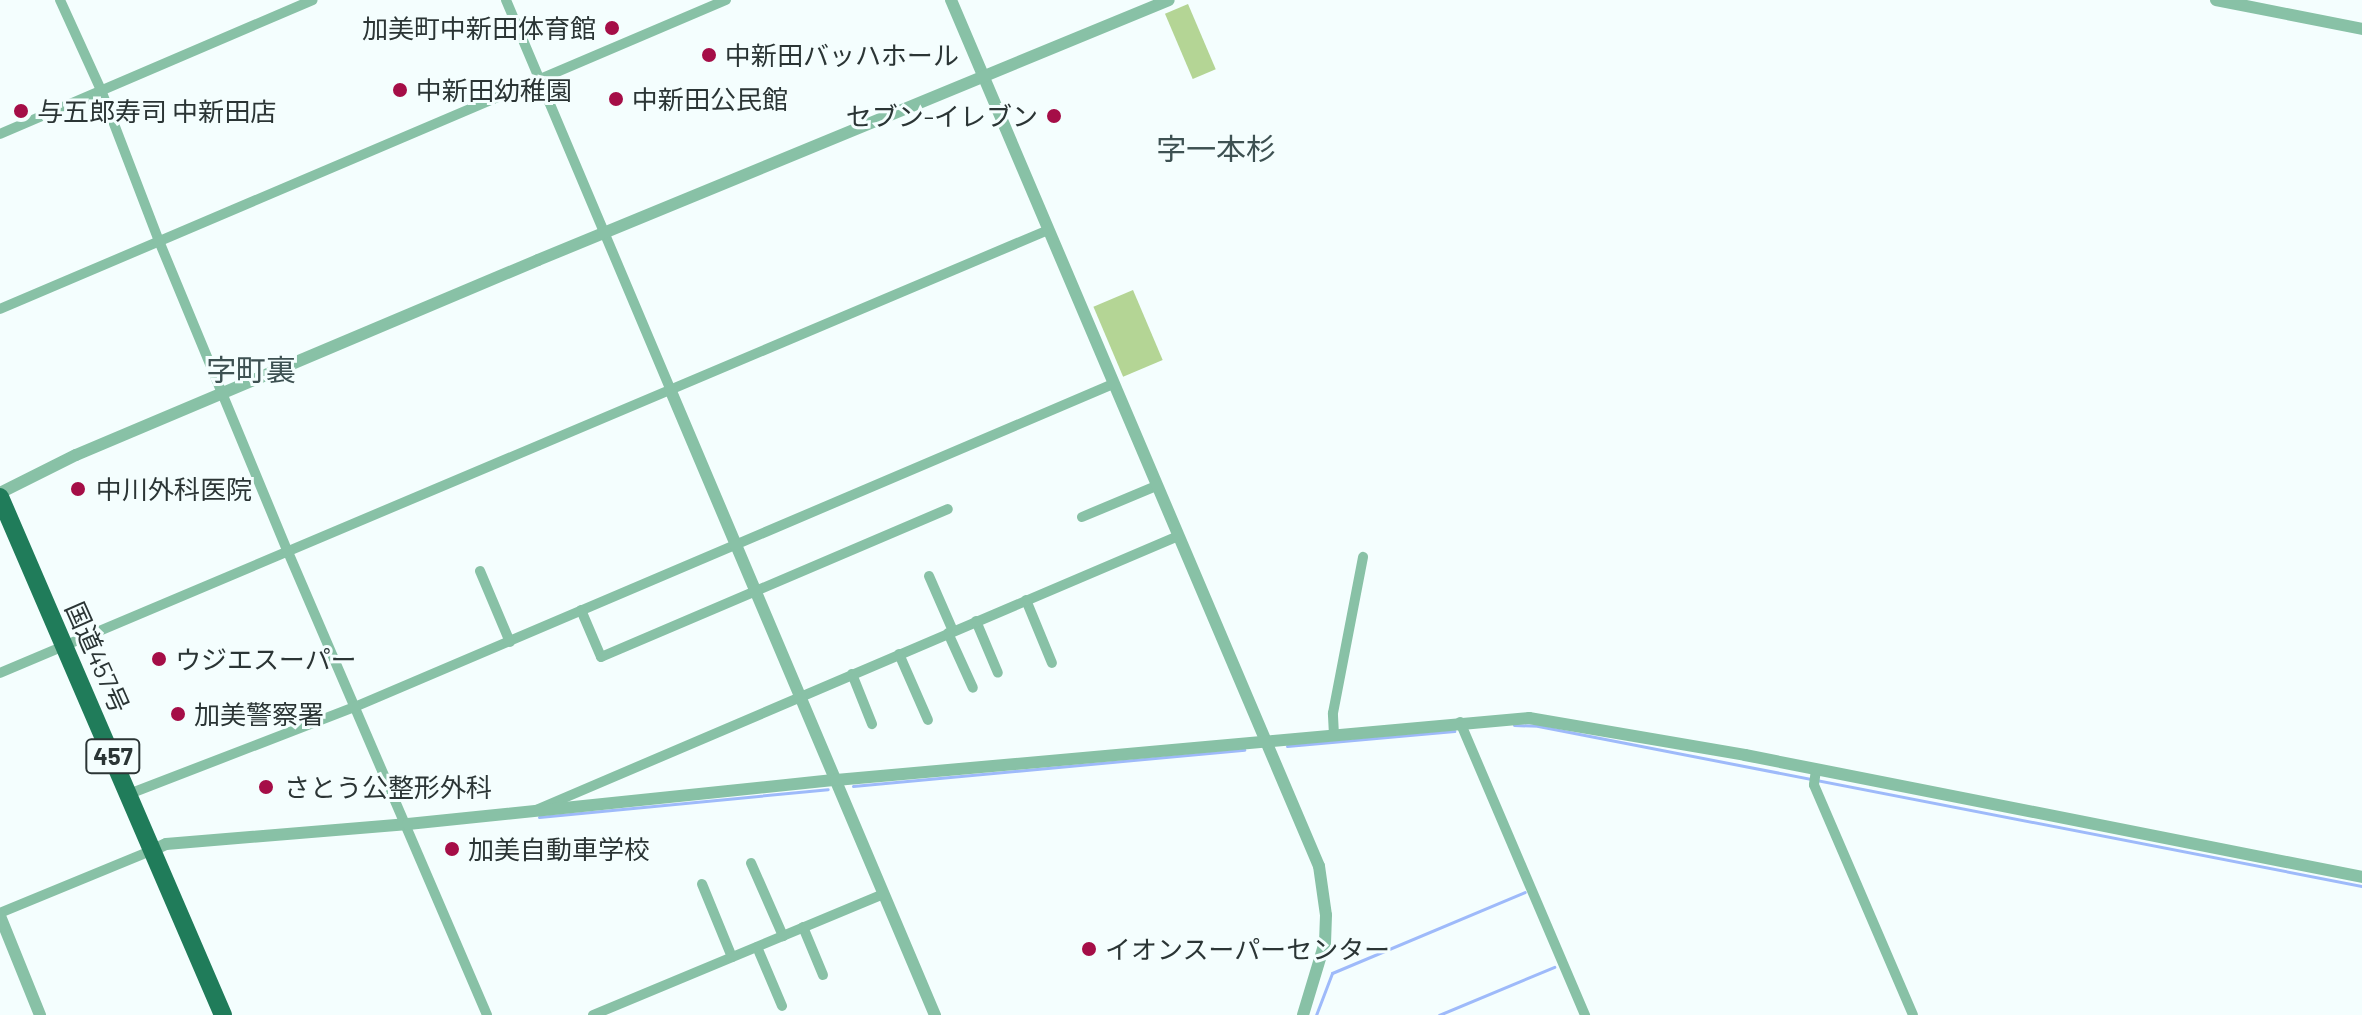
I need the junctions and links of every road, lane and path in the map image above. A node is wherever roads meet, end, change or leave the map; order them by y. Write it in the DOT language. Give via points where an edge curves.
graph roads {
  1 [pos="60,0"];
  2 [pos="312,0"];
  3 [pos="506,0"];
  4 [pos="726,0"];
  5 [pos="951,0"];
  6 [pos="1169,0"];
  7 [pos="2216,0"];
  8 [pos="2362,29"];
  9 [pos="984,78"];
  10 [pos="541,79"];
  11 [pos="101,90"];
  12 [pos="0,134"];
  13 [pos="1048,230"];
  14 [pos="603,232"];
  15 [pos="159,241"];
  16 [pos="0,309"];
  17 [pos="1113,384"];
  18 [pos="670,389"];
  19 [pos="223,393"];
  20 [pos="1156,486"];
  21 [pos="0,495"];
  22 [pos="948,509"];
  23 [pos="1082,517"];
  24 [pos="1178,536"];
  25 [pos="735,544"];
  26 [pos="288,552"];
  27 [pos="1363,557"];
  28 [pos="480,571"];
  29 [pos="929,576"];
  30 [pos="756,591"];
  31 [pos="1026,600"];
  32 [pos="581,610"];
  33 [pos="976,621"];
  34 [pos="951,632"];
  35 [pos="510,642"];
  36 [pos="64,645"];
  37 [pos="899,654"];
  38 [pos="1052,663"];
  39 [pos="0,673"];
  40 [pos="998,673"];
  41 [pos="852,674"];
  42 [pos="973,688"];
  43 [pos="800,695"];
  44 [pos="357,706"];
  45 [pos="928,720"];
  46 [pos="872,724"];
  47 [pos="1462,728"];
  48 [pos="1334,735"];
  49 [pos="1265,739"];
  50 [pos="1815,777"];
  51 [pos="836,780"];
  52 [pos="129,794"];
  53 [pos="536,810"];
  54 [pos="408,824"];
  55 [pos="153,850"];
  56 [pos="751,863"];
  57 [pos="2362,877"];
  58 [pos="702,884"];
  59 [pos="884,894"];
  60 [pos="0,914"];
  61 [pos="803,927"];
  62 [pos="783,936"];
  63 [pos="5,943"];
  64 [pos="757,947"];
  65 [pos="732,957"];
  66 [pos="823,975"];
  67 [pos="782,1006"];
  68 [pos="40,1015"];
  69 [pos="223,1015"];
  70 [pos="487,1015"];
  71 [pos="593,1015"];
  72 [pos="935,1015"];
  73 [pos="1303,1015"];
  74 [pos="1585,1015"];
  75 [pos="1913,1015"];
  1 -- 11 [label="street"];
  2 -- 11 [label="street"];
  3 -- 10 [label="street"];
  4 -- 10 [label="street"];
  5 -- 9 [label="street"];
  6 -- 9 [label="street"];
  7 -- 8 [label="street"];
  9 -- 13 [label="street"];
  9 -- 14 [label="street"];
  10 -- 14 [label="street"];
  10 -- 15 [label="street"];
  11 -- 12 [label="street"];
  11 -- 15 [label="street"];
  13 -- 17 [label="street"];
  13 -- 18 [label="street"];
  14 -- 18 [label="street"];
  14 -- 19 [label="street"];
  15 -- 16 [label="street"];
  15 -- 19 [label="street"];
  17 -- 20 [label="street"];
  17 -- 25 [label="street"];
  18 -- 25 [label="street"];
  18 -- 26 [label="street"];
  19 -- 21 [label="street" via="76,455"];
  19 -- 26 [label="street"];
  20 -- 23 [label="street"];
  20 -- 24 [label="street"];
  21 -- 36 [label="highway, 国道457号 / 457"];
  22 -- 30 [label="street"];
  24 -- 31 [label="street"];
  24 -- 49 [label="street"];
  25 -- 30 [label="street"];
  25 -- 32 [label="street"];
  26 -- 36 [label="street"];
  26 -- 44 [label="street"];
  27 -- 48 [label="street" via="1333,713"];
  28 -- 35 [label="street"];
  29 -- 34 [label="street"];
  30 -- 32 [label="street" via="601,657"];
  30 -- 43 [label="street"];
  31 -- 33 [label="street"];
  31 -- 38 [label="street"];
  32 -- 35 [label="street"];
  33 -- 34 [label="street"];
  33 -- 40 [label="street"];
  34 -- 37 [label="street"];
  34 -- 42 [label="street"];
  35 -- 44 [label="street"];
  36 -- 39 [label="street"];
  36 -- 52 [label="highway, 国道457号 / 457"];
  37 -- 41 [label="street"];
  37 -- 45 [label="street"];
  41 -- 43 [label="street"];
  41 -- 46 [label="street"];
  43 -- 51 [label="street"];
  43 -- 53 [label="street"];
  44 -- 52 [label="street"];
  44 -- 54 [label="street"];
  47 -- 48 [label="street"];
  47 -- 50 [label="street" via="1518,718 1551,720"];
  47 -- 74 [label="street"];
  48 -- 49 [label="street"];
  49 -- 51 [label="street"];
  49 -- 73 [label="street" via="1311,845 1323,887 1325,942"];
  50 -- 57 [label="street"];
  50 -- 75 [label="street"];
  51 -- 53 [label="street"];
  51 -- 59 [label="street"];
  52 -- 55 [label="highway, 国道457号 / 457"];
  53 -- 54 [label="street"];
  54 -- 55 [label="street" via="166,844"];
  54 -- 70 [label="street"];
  55 -- 60 [label="street"];
  55 -- 69 [label="highway, 国道457号 / 457"];
  56 -- 62 [label="street"];
  58 -- 65 [label="street"];
  59 -- 61 [label="street"];
  59 -- 72 [label="street"];
  60 -- 63 [label="street"];
  61 -- 62 [label="street"];
  61 -- 66 [label="street"];
  62 -- 64 [label="street"];
  63 -- 68 [label="street"];
  64 -- 65 [label="street"];
  64 -- 67 [label="street"];
  65 -- 71 [label="street"];
}
